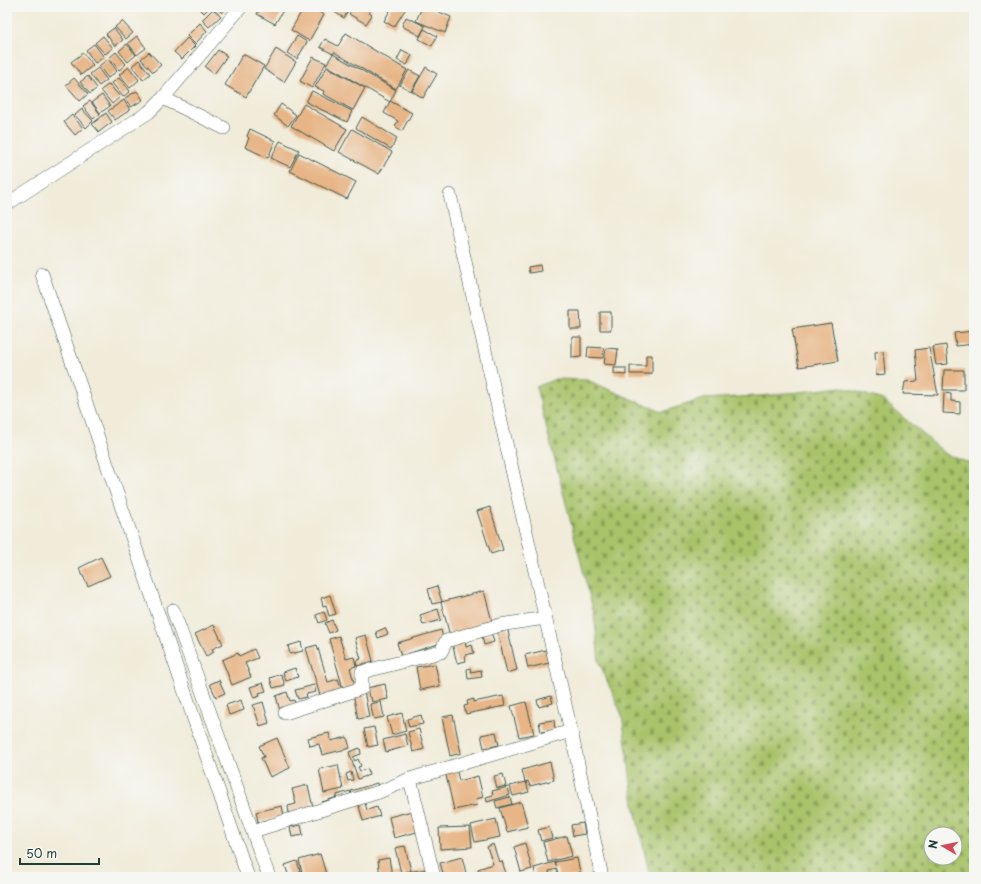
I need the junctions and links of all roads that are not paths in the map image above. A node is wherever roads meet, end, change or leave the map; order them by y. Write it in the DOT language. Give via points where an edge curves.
graph roads {
  1 [pos="241,7"];
  2 [pos="163,98"];
  3 [pos="224,128"];
  4 [pos="450,195"];
  5 [pos="7,204"];
  6 [pos="42,274"];
  7 [pos="174,610"];
  8 [pos="545,618"];
  9 [pos="285,713"];
  10 [pos="571,731"];
  11 [pos="410,779"];
  12 [pos="253,831"];
  13 [pos="248,877"];
  14 [pos="269,877"];
  15 [pos="434,877"];
  16 [pos="602,877"];
  1 -- 2 [label="street"];
  2 -- 3 [label="street"];
  2 -- 5 [label="street" via="149,112"];
  4 -- 8 [label="street"];
  6 -- 13 [label="street"];
  7 -- 12 [label="street"];
  8 -- 9 [label="street" via="500,625 446,641 441,652 362,672 362,688"];
  8 -- 10 [label="street"];
  10 -- 11 [label="street"];
  10 -- 16 [label="street"];
  11 -- 12 [label="street" via="379,792"];
  11 -- 15 [label="street"];
  12 -- 14 [label="street"];
}
